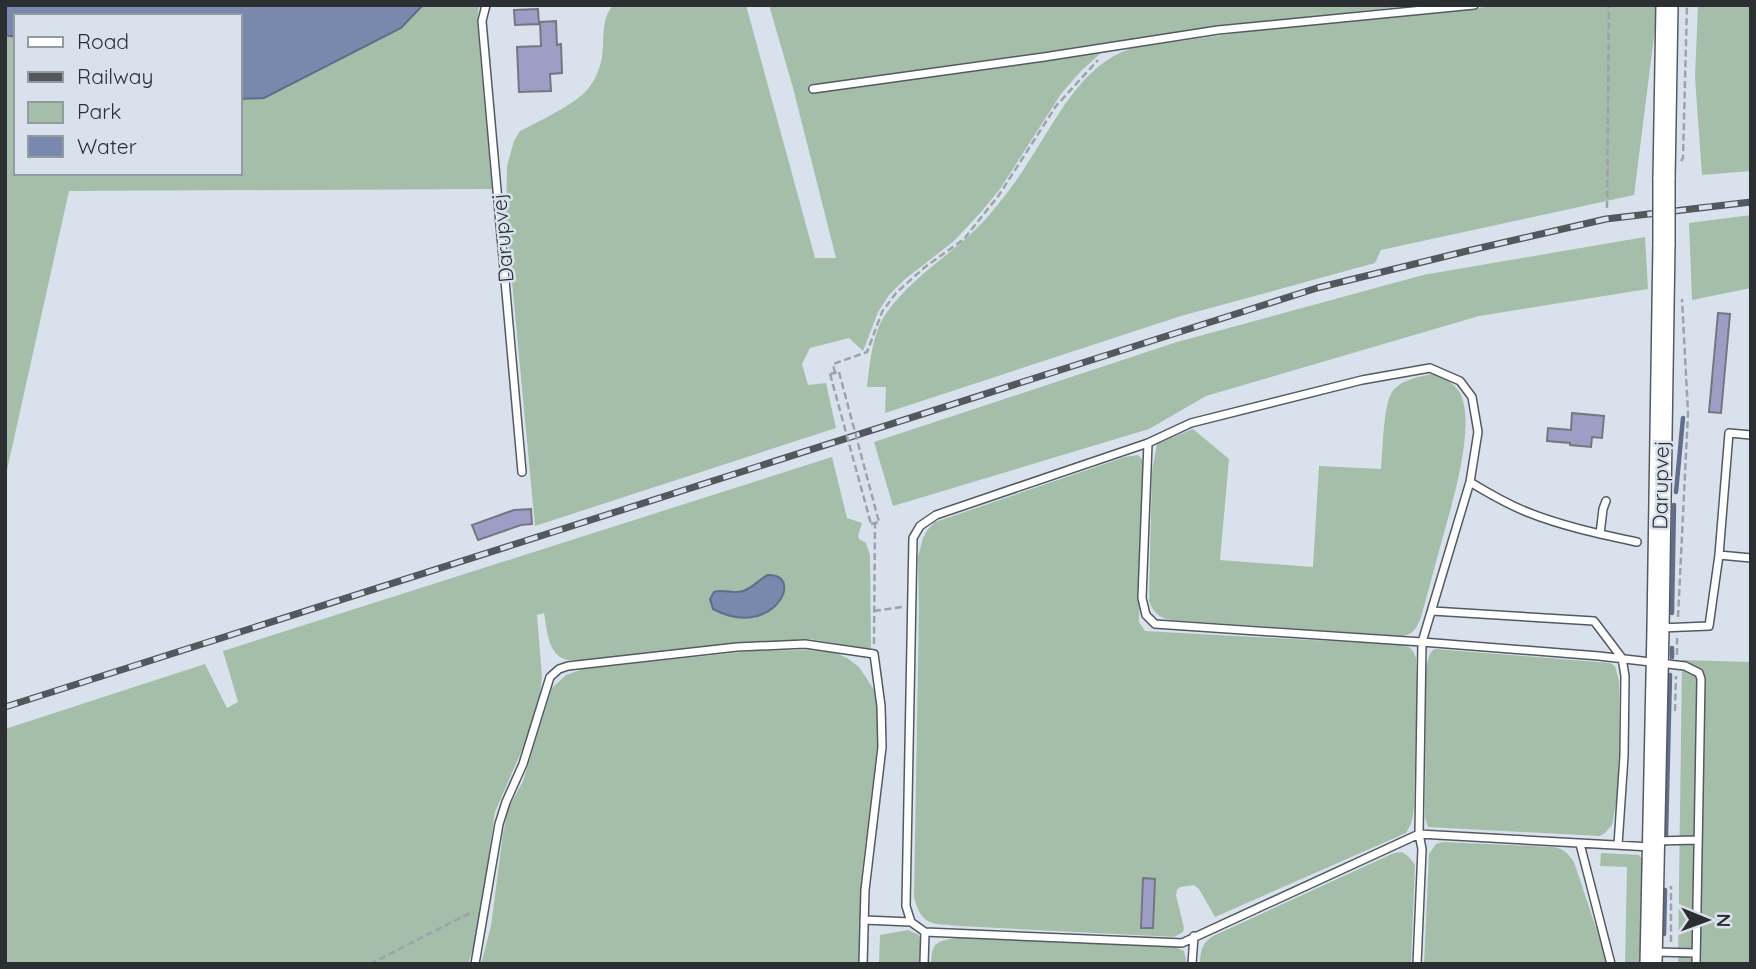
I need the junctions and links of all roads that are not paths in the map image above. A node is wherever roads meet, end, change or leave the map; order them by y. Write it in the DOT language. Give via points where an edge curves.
graph roads {
  1 [pos="486,5"];
  2 [pos="1474,5"];
  3 [pos="1667,5"];
  4 [pos="813,89"];
  5 [pos="1751,435"];
  6 [pos="1147,443"];
  7 [pos="522,472"];
  8 [pos="1469,482"];
  9 [pos="1606,501"];
  10 [pos="1600,534"];
  11 [pos="1637,542"];
  12 [pos="1719,555"];
  13 [pos="1751,558"];
  14 [pos="1432,611"];
  15 [pos="1668,628"];
  16 [pos="1422,642"];
  17 [pos="1622,659"];
  18 [pos="1667,663"];
  19 [pos="1419,834"];
  20 [pos="1697,840"];
  21 [pos="1580,844"];
  22 [pos="1653,844"];
  23 [pos="1618,845"];
  24 [pos="864,920"];
  25 [pos="911,922"];
  26 [pos="925,932"];
  27 [pos="1194,936"];
  28 [pos="1696,953"];
  29 [pos="1658,956"];
  30 [pos="475,964"];
  31 [pos="863,964"];
  32 [pos="924,964"];
  33 [pos="1192,964"];
  34 [pos="1417,964"];
  35 [pos="1611,964"];
  36 [pos="1696,964"];
  1 -- 7 [label="lane, Darupvej" via="482,21"];
  2 -- 4 [label="lane" via="1218,30"];
  3 -- 15 [label="street, Darupvej, bridge"];
  5 -- 12 [label="lane" via="1729,433"];
  6 -- 8 [label="lane" via="1191,423 1362,380 1430,368 1460,381 1472,397 1478,432"];
  6 -- 16 [label="lane" via="1142,598 1146,615 1155,624"];
  6 -- 25 [label="lane" via="936,515 920,526 913,538 906,906"];
  8 -- 10 [label="lane" via="1527,512"];
  8 -- 14 [label="lane"];
  9 -- 10 [label="lane"];
  10 -- 11 [label="lane"];
  12 -- 13 [label="lane"];
  12 -- 15 [label="lane" via="1709,626"];
  14 -- 16 [label="lane"];
  14 -- 17 [label="lane" via="1594,621"];
  15 -- 18 [label="street, Darupvej"];
  16 -- 17 [label="lane"];
  16 -- 19 [label="lane"];
  17 -- 18 [label="lane"];
  17 -- 23 [label="lane" via="1624,756"];
  18 -- 20 [label="lane" via="1693,670 1701,678"];
  18 -- 22 [label="street, Darupvej"];
  19 -- 21 [label="lane"];
  19 -- 27 [label="lane"];
  19 -- 34 [label="lane"];
  20 -- 22 [label="lane"];
  20 -- 28 [label="lane"];
  21 -- 23 [label="lane"];
  21 -- 35 [label="lane"];
  22 -- 23 [label="lane"];
  22 -- 29 [label="street, Darupvej"];
  24 -- 25 [label="lane"];
  24 -- 30 [label="lane" via="882,747 874,654 805,644 568,666 550,677 499,824"];
  24 -- 31 [label="lane"];
  25 -- 26 [label="lane"];
  26 -- 27 [label="lane" via="1182,943"];
  26 -- 32 [label="lane"];
  27 -- 33 [label="lane"];
  28 -- 29 [label="lane"];
  28 -- 36 [label="lane"];
}
